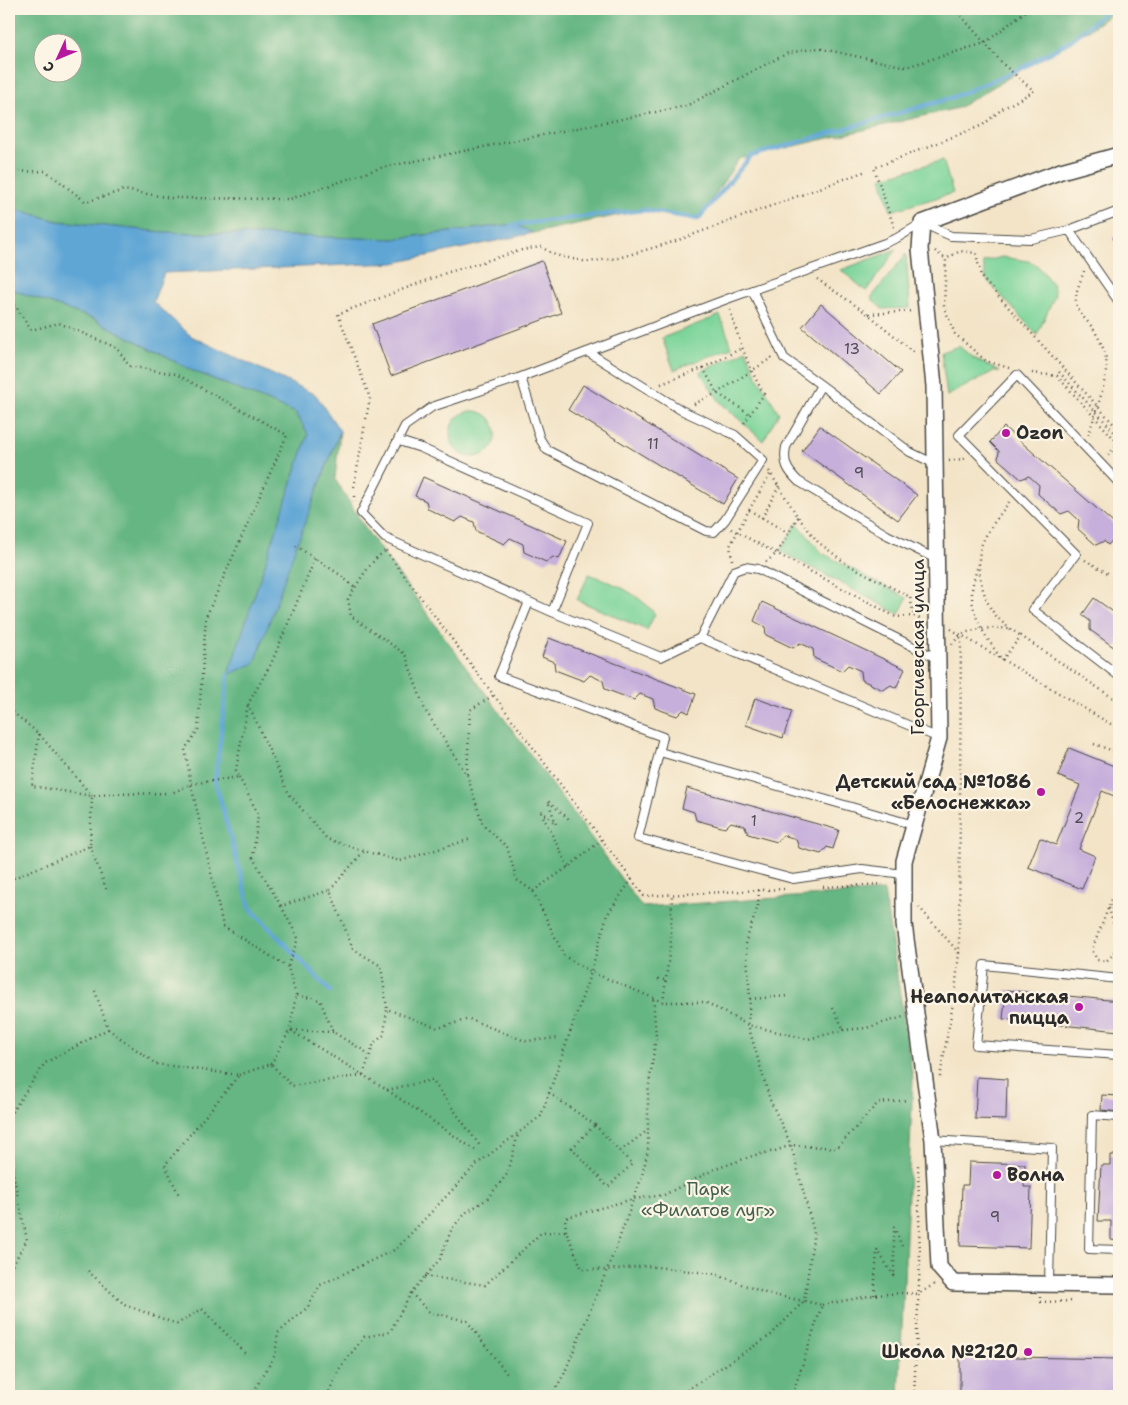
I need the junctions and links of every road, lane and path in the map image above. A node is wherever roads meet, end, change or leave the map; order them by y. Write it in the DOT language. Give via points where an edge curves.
graph roads {
  1 [pos="955,9"];
  2 [pos="1028,9"];
  3 [pos="985,43"];
  4 [pos="1119,155"];
  5 [pos="9,172"];
  6 [pos="866,172"];
  7 [pos="1119,211"];
  8 [pos="922,223"];
  9 [pos="1069,230"];
  10 [pos="897,238"];
  11 [pos="930,248"];
  12 [pos="1089,258"];
  13 [pos="946,259"];
  14 [pos="805,271"];
  15 [pos="752,290"];
  16 [pos="727,299"];
  17 [pos="1119,302"];
  18 [pos="9,305"];
  19 [pos="944,307"];
  20 [pos="926,310"];
  21 [pos="868,314"];
  22 [pos="742,348"];
  23 [pos="781,351"];
  24 [pos="588,352"];
  25 [pos="932,367"];
  26 [pos="703,368"];
  27 [pos="1062,368"];
  28 [pos="1011,369"];
  29 [pos="751,372"];
  30 [pos="1059,372"];
  31 [pos="1029,373"];
  32 [pos="1057,376"];
  33 [pos="521,377"];
  34 [pos="821,385"];
  35 [pos="649,388"];
  36 [pos="717,393"];
  37 [pos="1098,407"];
  38 [pos="682,410"];
  39 [pos="1096,412"];
  40 [pos="751,415"];
  41 [pos="1095,416"];
  42 [pos="366,419"];
  43 [pos="365,424"];
  44 [pos="1119,430"];
  45 [pos="735,435"];
  46 [pos="1119,437"];
  47 [pos="1090,438"];
  48 [pos="399,441"];
  49 [pos="1119,444"];
  50 [pos="979,456"];
  51 [pos="763,460"];
  52 [pos="1099,462"];
  53 [pos="935,464"];
  54 [pos="771,473"];
  55 [pos="1119,483"];
  56 [pos="779,486"];
  57 [pos="1015,492"];
  58 [pos="354,509"];
  59 [pos="749,510"];
  60 [pos="798,517"];
  61 [pos="762,518"];
  62 [pos="720,525"];
  63 [pos="737,531"];
  64 [pos="788,533"];
  65 [pos="296,546"];
  66 [pos="777,553"];
  67 [pos="1076,554"];
  68 [pos="315,558"];
  69 [pos="936,559"];
  70 [pos="980,559"];
  71 [pos="758,569"];
  72 [pos="734,571"];
  73 [pos="1119,579"];
  74 [pos="355,588"];
  75 [pos="529,602"];
  76 [pos="552,612"];
  77 [pos="914,616"];
  78 [pos="937,625"];
  79 [pos="982,629"];
  80 [pos="1011,629"];
  81 [pos="961,635"];
  82 [pos="1021,636"];
  83 [pos="700,638"];
  84 [pos="938,659"];
  85 [pos="1002,660"];
  86 [pos="1119,676"];
  87 [pos="494,695"];
  88 [pos="1119,702"];
  89 [pos="248,704"];
  90 [pos="9,709"];
  91 [pos="1119,730"];
  92 [pos="39,734"];
  93 [pos="939,738"];
  94 [pos="1094,744"];
  95 [pos="660,752"];
  96 [pos="1119,754"];
  97 [pos="467,776"];
  98 [pos="239,778"];
  99 [pos="191,784"];
  100 [pos="92,796"];
  101 [pos="569,819"];
  102 [pos="914,825"];
  103 [pos="471,839"];
  104 [pos="602,840"];
  105 [pos="90,846"];
  106 [pos="364,851"];
  107 [pos="568,867"];
  108 [pos="632,879"];
  109 [pos="9,880"];
  110 [pos="904,881"];
  111 [pos="1119,881"];
  112 [pos="817,887"];
  113 [pos="788,889"];
  114 [pos="330,890"];
  115 [pos="760,890"];
  116 [pos="107,891"];
  117 [pos="533,891"];
  118 [pos="672,894"];
  119 [pos="281,906"];
  120 [pos="1109,908"];
  121 [pos="959,953"];
  122 [pos="288,967"];
  123 [pos="591,972"];
  124 [pos="658,979"];
  125 [pos="1119,979"];
  126 [pos="666,980"];
  127 [pos="94,988"];
  128 [pos="296,995"];
  129 [pos="788,996"];
  130 [pos="653,997"];
  131 [pos="750,999"];
  132 [pos="663,1002"];
  133 [pos="387,1008"];
  134 [pos="833,1008"];
  135 [pos="899,1018"];
  136 [pos="748,1025"];
  137 [pos="108,1029"];
  138 [pos="290,1030"];
  139 [pos="844,1030"];
  140 [pos="333,1032"];
  141 [pos="560,1038"];
  142 [pos="369,1054"];
  143 [pos="1119,1055"];
  144 [pos="271,1064"];
  145 [pos="239,1075"];
  146 [pos="363,1075"];
  147 [pos="387,1090"];
  148 [pos="549,1093"];
  149 [pos="908,1100"];
  150 [pos="9,1116"];
  151 [pos="1119,1117"];
  152 [pos="595,1125"];
  153 [pos="648,1130"];
  154 [pos="518,1133"];
  155 [pos="933,1140"];
  156 [pos="791,1145"];
  157 [pos="480,1146"];
  158 [pos="475,1150"];
  159 [pos="620,1151"];
  160 [pos="9,1155"];
  161 [pos="918,1163"];
  162 [pos="179,1195"];
  163 [pos="633,1199"];
  164 [pos="566,1231"];
  165 [pos="902,1246"];
  166 [pos="1119,1250"];
  167 [pos="606,1270"];
  168 [pos="9,1271"];
  169 [pos="88,1272"];
  170 [pos="425,1276"];
  171 [pos="947,1276"];
  172 [pos="1049,1284"];
  173 [pos="1119,1285"];
  174 [pos="411,1293"];
  175 [pos="874,1294"];
  176 [pos="918,1294"];
  177 [pos="804,1301"];
  178 [pos="822,1305"];
  179 [pos="247,1355"];
  180 [pos="507,1374"];
  181 [pos="251,1396"];
  182 [pos="327,1396"];
  183 [pos="552,1396"];
  184 [pos="679,1396"];
  185 [pos="792,1396"];
  186 [pos="914,1396"];
  1 -- 3 [label="path"];
  2 -- 3 [label="path"];
  3 -- 5 [label="path" via="906,67 818,48 788,53 686,106 380,168 290,199 171,198 124,190 86,202 46,171"];
  3 -- 10 [label="path" via="1034,91 1002,109 984,126 872,169"];
  4 -- 8 [label="street" via="1061,171"];
  6 -- 42 [label="path" via="673,242 618,258 587,262 555,255 541,247 522,250 338,314 370,398"];
  7 -- 9 [label="lane"];
  8 -- 9 [label="lane" via="951,236 1032,240"];
  8 -- 10 [label="lane"];
  8 -- 20 [label="street, Георгиевская улица" via="920,249"];
  9 -- 12 [label="lane"];
  10 -- 14 [label="lane"];
  11 -- 13 [label="path"];
  12 -- 17 [label="lane"];
  12 -- 37 [label="path" via="1076,302 1082,316 1094,329 1106,359"];
  13 -- 19 [label="path"];
  13 -- 27 [label="path" via="960,251 976,253 981,277"];
  14 -- 15 [label="lane"];
  14 -- 21 [label="path"];
  15 -- 16 [label="lane"];
  15 -- 23 [label="lane"];
  16 -- 22 [label="path"];
  16 -- 24 [label="lane"];
  18 -- 99 [label="path" via="15,306 31,330 59,322 117,348 129,366 176,374 287,435 206,617 198,730 185,749"];
  19 -- 20 [label="path"];
  19 -- 28 [label="path" via="955,334 986,361"];
  20 -- 21 [label="path"];
  20 -- 25 [label="street, Георгиевская улица"];
  21 -- 25 [label="path"];
  22 -- 26 [label="path"];
  22 -- 29 [label="path"];
  23 -- 29 [label="path"];
  23 -- 34 [label="lane" via="784,358"];
  24 -- 33 [label="lane"];
  24 -- 35 [label="lane"];
  25 -- 53 [label="street, Георгиевская улица"];
  26 -- 35 [label="path"];
  26 -- 36 [label="path"];
  27 -- 30 [label="path"];
  27 -- 37 [label="path"];
  29 -- 36 [label="path"];
  29 -- 40 [label="path" via="764,394"];
  30 -- 32 [label="path"];
  30 -- 39 [label="path"];
  31 -- 32 [label="path"];
  32 -- 41 [label="path"];
  33 -- 48 [label="lane" via="432,408 406,426"];
  33 -- 62 [label="lane" via="540,439 547,450 706,531 714,532"];
  34 -- 53 [label="lane" via="910,452"];
  34 -- 69 [label="lane" via="786,447 787,471 887,535"];
  35 -- 38 [label="lane"];
  36 -- 38 [label="path"];
  36 -- 40 [label="path"];
  37 -- 39 [label="path"];
  37 -- 44 [label="path"];
  38 -- 45 [label="lane"];
  39 -- 41 [label="path"];
  39 -- 46 [label="path"];
  40 -- 45 [label="path"];
  41 -- 47 [label="path" via="1088,433"];
  41 -- 49 [label="path"];
  43 -- 58 [label="path" via="354,487"];
  45 -- 51 [label="lane"];
  48 -- 75 [label="lane" via="361,514 385,538"];
  48 -- 76 [label="lane" via="588,523"];
  49 -- 52 [label="path"];
  50 -- 52 [label="lane" via="959,435 1016,375"];
  50 -- 53 [label="path"];
  50 -- 57 [label="lane"];
  51 -- 54 [label="path"];
  51 -- 62 [label="lane"];
  52 -- 55 [label="lane"];
  53 -- 69 [label="street, Георгиевская улица"];
  54 -- 56 [label="path"];
  54 -- 59 [label="path"];
  56 -- 60 [label="path"];
  56 -- 61 [label="path"];
  57 -- 67 [label="lane"];
  57 -- 70 [label="path" via="982,545"];
  59 -- 61 [label="path"];
  59 -- 63 [label="path"];
  60 -- 64 [label="path"];
  60 -- 77 [label="path" via="818,542 847,564 910,597"];
  61 -- 64 [label="path"];
  62 -- 63 [label="path"];
  63 -- 66 [label="path"];
  63 -- 72 [label="path" via="730,546"];
  64 -- 66 [label="path"];
  65 -- 68 [label="path"];
  66 -- 71 [label="path"];
  66 -- 77 [label="path" via="896,617"];
  67 -- 73 [label="path"];
  67 -- 86 [label="lane" via="1033,610"];
  68 -- 74 [label="path"];
  68 -- 89 [label="path" via="271,664"];
  69 -- 78 [label="street, Георгиевская улица"];
  70 -- 79 [label="path" via="972,604"];
  70 -- 80 [label="path" via="981,583 988,601 995,616"];
  71 -- 72 [label="lane" via="745,567"];
  71 -- 84 [label="lane"];
  72 -- 83 [label="lane"];
  74 -- 87 [label="path" via="385,551"];
  74 -- 97 [label="path" via="348,599 351,616 405,654 425,710"];
  75 -- 76 [label="lane"];
  75 -- 95 [label="lane" via="499,676 663,736"];
  76 -- 83 [label="lane" via="661,657"];
  77 -- 78 [label="path"];
  78 -- 81 [label="path"];
  78 -- 84 [label="street, Георгиевская улица"];
  79 -- 80 [label="path"];
  79 -- 81 [label="path"];
  79 -- 85 [label="path"];
  80 -- 82 [label="path"];
  81 -- 84 [label="path"];
  81 -- 85 [label="path"];
  82 -- 85 [label="path"];
  82 -- 88 [label="path"];
  83 -- 93 [label="lane"];
  84 -- 93 [label="street, Георгиевская улица"];
  85 -- 91 [label="path"];
  87 -- 97 [label="path" via="470,710"];
  87 -- 104 [label="path"];
  89 -- 98 [label="path" via="236,770"];
  89 -- 106 [label="path" via="289,794 327,839"];
  90 -- 92 [label="path"];
  92 -- 100 [label="path"];
  92 -- 100 [label="path" via="32,786"];
  93 -- 102 [label="street, Георгиевская улица"];
  94 -- 96 [label="path"];
  95 -- 102 [label="lane"];
  95 -- 110 [label="lane" via="638,838 793,880 862,869"];
  97 -- 117 [label="path" via="482,825 507,847 517,880"];
  98 -- 99 [label="path"];
  98 -- 119 [label="path" via="258,814 253,858"];
  99 -- 100 [label="path" via="172,793"];
  99 -- 122 [label="path" via="224,926"];
  100 -- 105 [label="path"];
  101 -- 107 [label="path" via="548,801 556,824 540,810"];
  102 -- 110 [label="street, Георгиевская улица" via="904,861"];
  103 -- 106 [label="path" via="400,861"];
  104 -- 107 [label="path"];
  104 -- 108 [label="path"];
  105 -- 109 [label="path"];
  105 -- 116 [label="path"];
  106 -- 114 [label="path"];
  107 -- 117 [label="path"];
  108 -- 118 [label="path" via="644,896"];
  108 -- 123 [label="path" via="607,915"];
  110 -- 112 [label="path"];
  110 -- 121 [label="path"];
  110 -- 155 [label="street, Георгиевская улица" via="904,924"];
  111 -- 120 [label="path"];
  113 -- 115 [label="path"];
  114 -- 119 [label="path"];
  114 -- 133 [label="path" via="353,949 381,966"];
  115 -- 118 [label="path"];
  115 -- 131 [label="path" via="746,941"];
  117 -- 123 [label="path" via="564,956"];
  118 -- 126 [label="path"];
  119 -- 122 [label="path" via="298,938"];
  120 -- 120 [label="path" via="1093,947 1097,960 1106,961 1116,950"];
  122 -- 128 [label="path"];
  123 -- 130 [label="path"];
  123 -- 148 [label="path"];
  124 -- 126 [label="path"];
  125 -- 143 [label="lane" via="984,965 976,1045"];
  126 -- 132 [label="path"];
  127 -- 137 [label="path"];
  128 -- 138 [label="path"];
  128 -- 140 [label="path" via="320,1000"];
  129 -- 131 [label="path"];
  130 -- 132 [label="path"];
  130 -- 153 [label="path" via="656,1037 648,1092"];
  131 -- 136 [label="path"];
  132 -- 136 [label="path" via="705,1002"];
  133 -- 141 [label="path" via="438,1028 469,1018 525,1041"];
  133 -- 142 [label="path" via="384,1035 374,1043"];
  134 -- 139 [label="path"];
  135 -- 139 [label="path" via="866,1028"];
  136 -- 139 [label="path" via="808,1039"];
  136 -- 156 [label="path" via="770,1100"];
  137 -- 145 [label="path" via="156,1064"];
  137 -- 150 [label="path" via="45,1063"];
  138 -- 140 [label="path"];
  138 -- 144 [label="path"];
  138 -- 146 [label="path"];
  140 -- 142 [label="path"];
  142 -- 146 [label="path"];
  144 -- 145 [label="path"];
  144 -- 146 [label="path" via="292,1086"];
  145 -- 162 [label="path" via="165,1165"];
  146 -- 147 [label="path"];
  147 -- 157 [label="path" via="432,1080"];
  147 -- 158 [label="path"];
  148 -- 152 [label="path"];
  148 -- 154 [label="path" via="541,1116"];
  149 -- 156 [label="path" via="878,1103 837,1148"];
  151 -- 166 [label="lane" via="1092,1115 1089,1249"];
  152 -- 159 [label="path"];
  152 -- 159 [label="path" via="572,1148 608,1187 632,1164"];
  153 -- 159 [label="path"];
  153 -- 163 [label="path" via="648,1151"];
  154 -- 170 [label="path" via="508,1173 487,1199 467,1212 452,1228 440,1259"];
  154 -- 181 [label="path" via="477,1164 396,1250 320,1285 308,1307 278,1333 275,1356"];
  155 -- 171 [label="street, Георгиевская улица" via="939,1267"];
  155 -- 172 [label="lane" via="1052,1148"];
  156 -- 163 [label="path" via="713,1170 664,1195"];
  156 -- 177 [label="path" via="814,1232"];
  160 -- 168 [label="path" via="27,1240"];
  161 -- 176 [label="path"];
  163 -- 164 [label="path" via="565,1218"];
  163 -- 167 [label="path"];
  164 -- 167 [label="path" via="582,1269"];
  164 -- 170 [label="path" via="541,1233 485,1285"];
  165 -- 175 [label="path" via="894,1227 894,1276 877,1250"];
  167 -- 177 [label="path" via="648,1266 716,1274 768,1294"];
  167 -- 183 [label="path"];
  169 -- 179 [label="path" via="125,1305 177,1324 202,1308"];
  170 -- 174 [label="path"];
  171 -- 172 [label="street" via="953,1283"];
  171 -- 176 [label="path"];
  172 -- 173 [label="street"];
  174 -- 180 [label="path" via="429,1312 468,1321"];
  174 -- 182 [label="path" via="390,1332 364,1337 340,1368"];
  175 -- 176 [label="path"];
  175 -- 178 [label="path"];
  176 -- 186 [label="path"];
  177 -- 178 [label="path"];
  177 -- 184 [label="path" via="771,1335"];
  178 -- 185 [label="path"];
}
